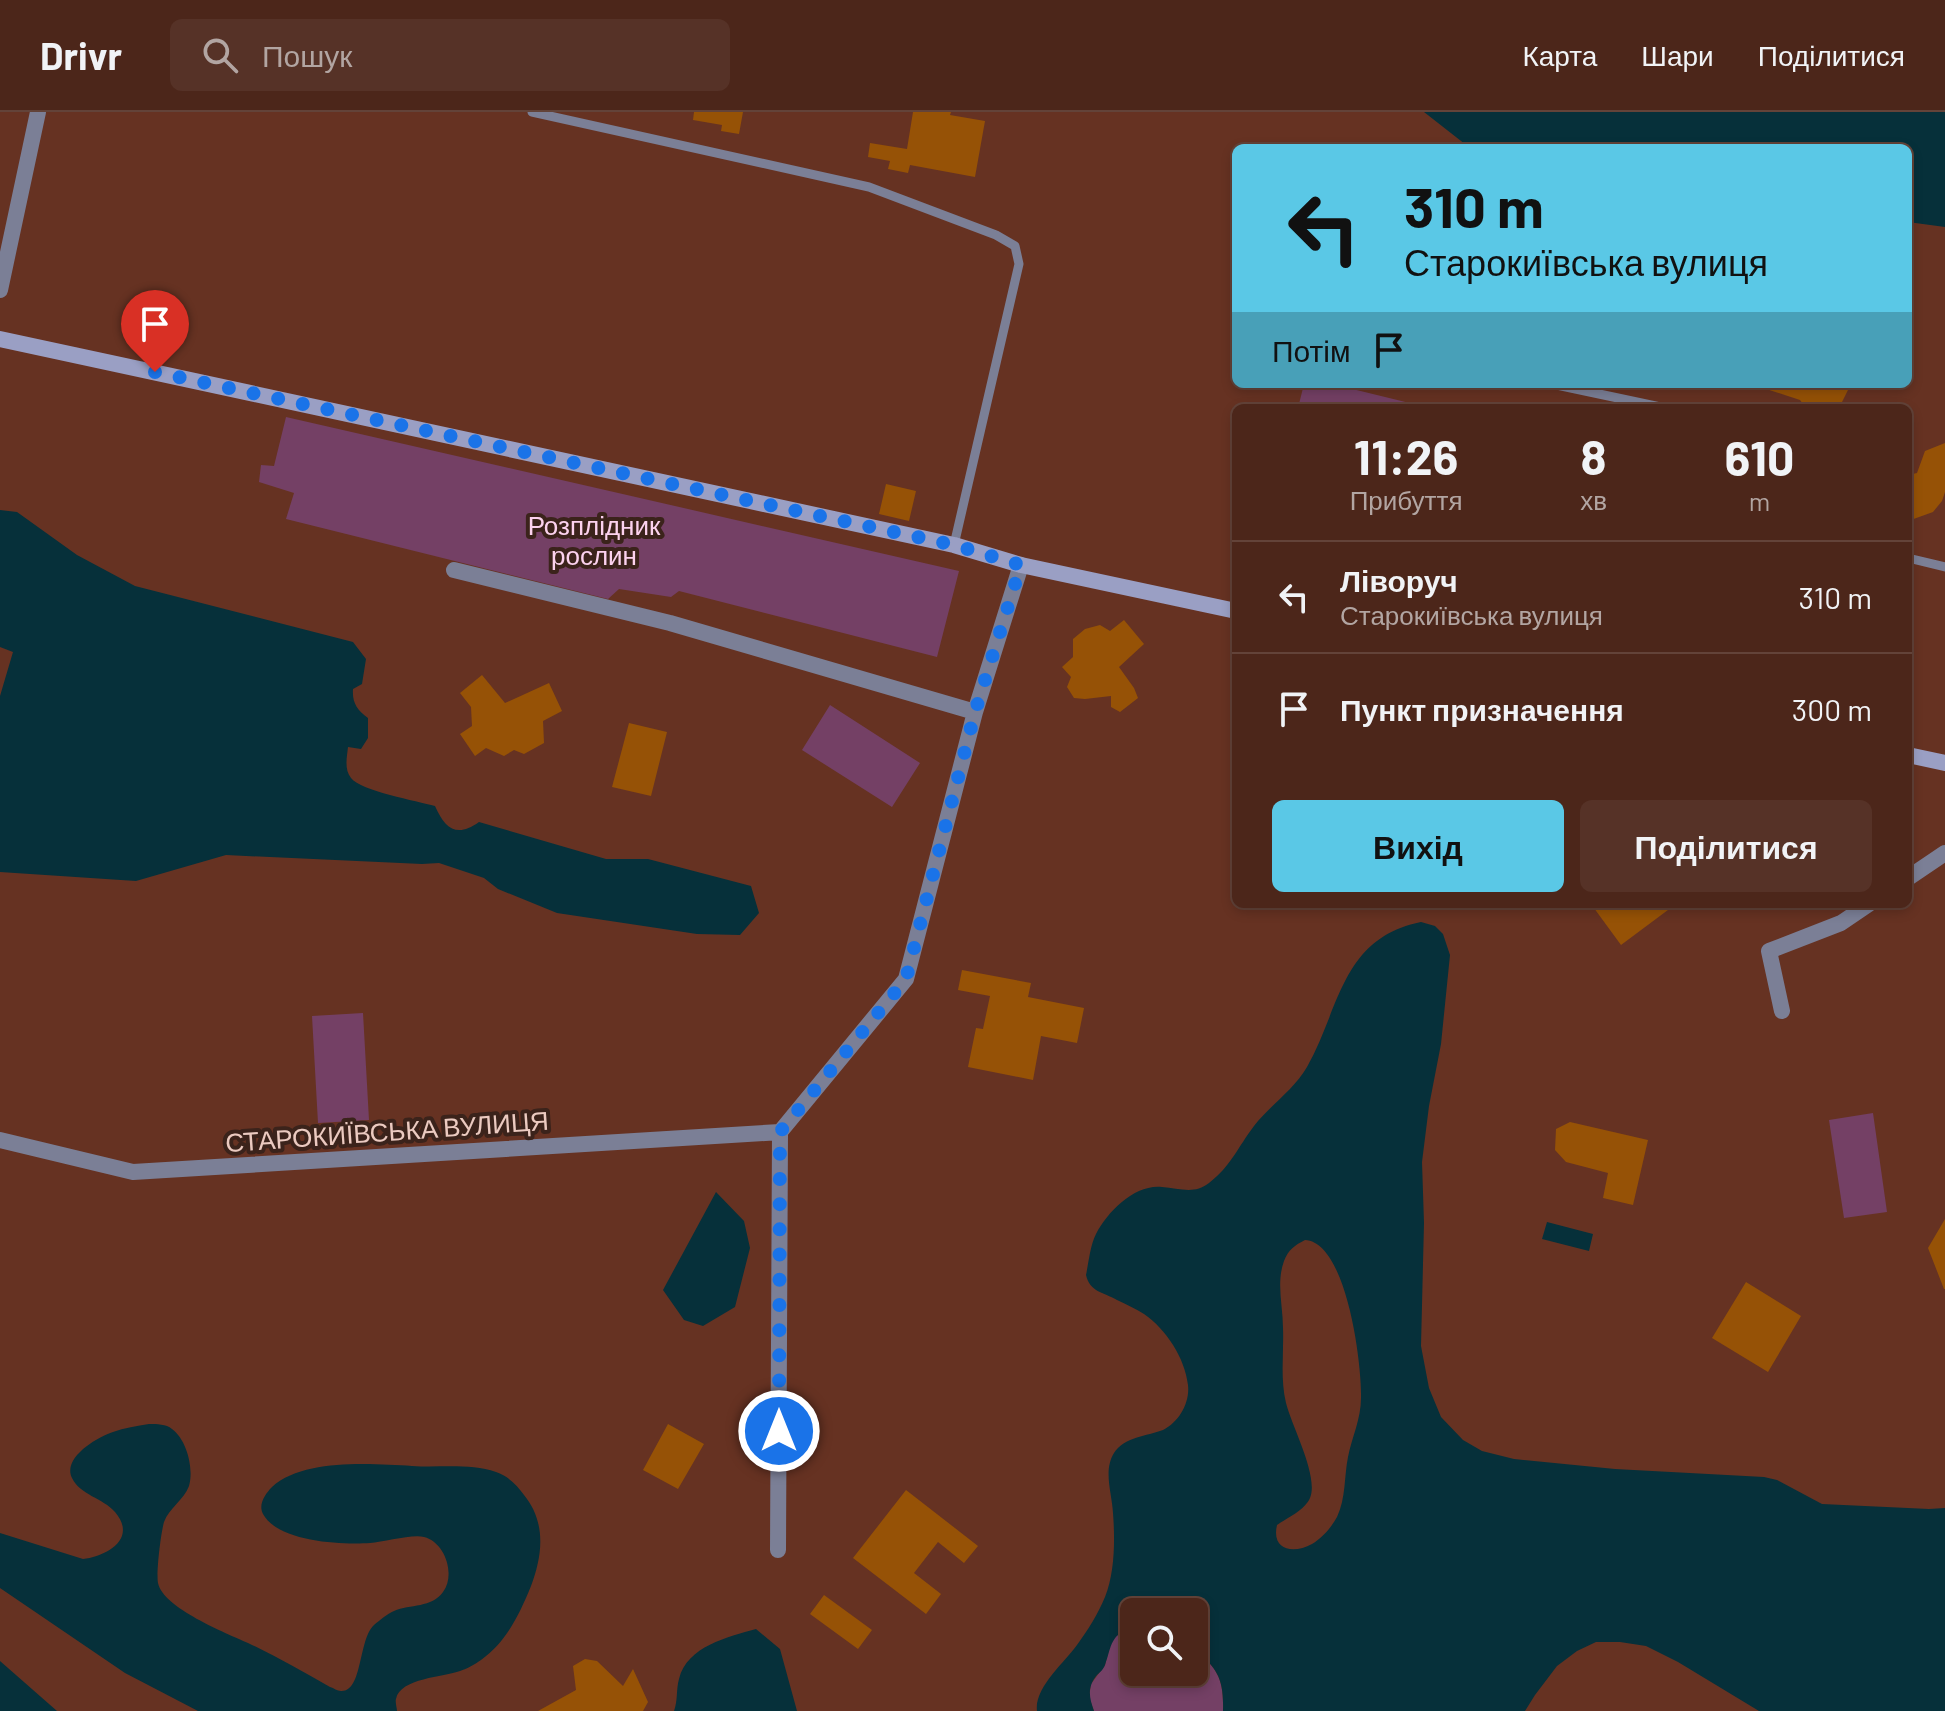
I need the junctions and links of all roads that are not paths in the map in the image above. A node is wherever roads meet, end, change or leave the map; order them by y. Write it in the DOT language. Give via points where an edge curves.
graph roads {
  1 [pos="38,112"];
  2 [pos="532,112"];
  3 [pos="0,290"];
  4 [pos="0,339"];
  5 [pos="1571,388"];
  6 [pos="1646,404"];
  7 [pos="954,545"];
  8 [pos="1912,559"];
  9 [pos="1021,565"];
  10 [pos="1945,567"];
  11 [pos="454,570"];
  12 [pos="1232,610"];
  13 [pos="975,712"];
  14 [pos="1912,756"];
  15 [pos="1945,763"];
  16 [pos="1945,853"];
  17 [pos="1912,875"];
  18 [pos="1863,908"];
  19 [pos="1782,1011"];
  20 [pos="780,1132"];
  21 [pos="0,1140"];
  22 [pos="778,1550"];
  1 -- 3 [label="street"];
  2 -- 7 [label="lane" via="869,187 1015,246 1019,264"];
  4 -- 7 [label="street"];
  5 -- 6 [label="lane"];
  7 -- 9 [label="street"];
  8 -- 10 [label="lane"];
  9 -- 12 [label="street"];
  9 -- 13 [label="street"];
  11 -- 13 [label="street" via="670,623"];
  13 -- 20 [label="street" via="906,979"];
  14 -- 15 [label="street"];
  16 -- 17 [label="street"];
  18 -- 19 [label="street" via="1841,923 1769,951"];
  20 -- 21 [label="street, СТАРОКИЇВСЬКА ВУЛИЦЯ" via="133,1172"];
  20 -- 22 [label="street"];
}
